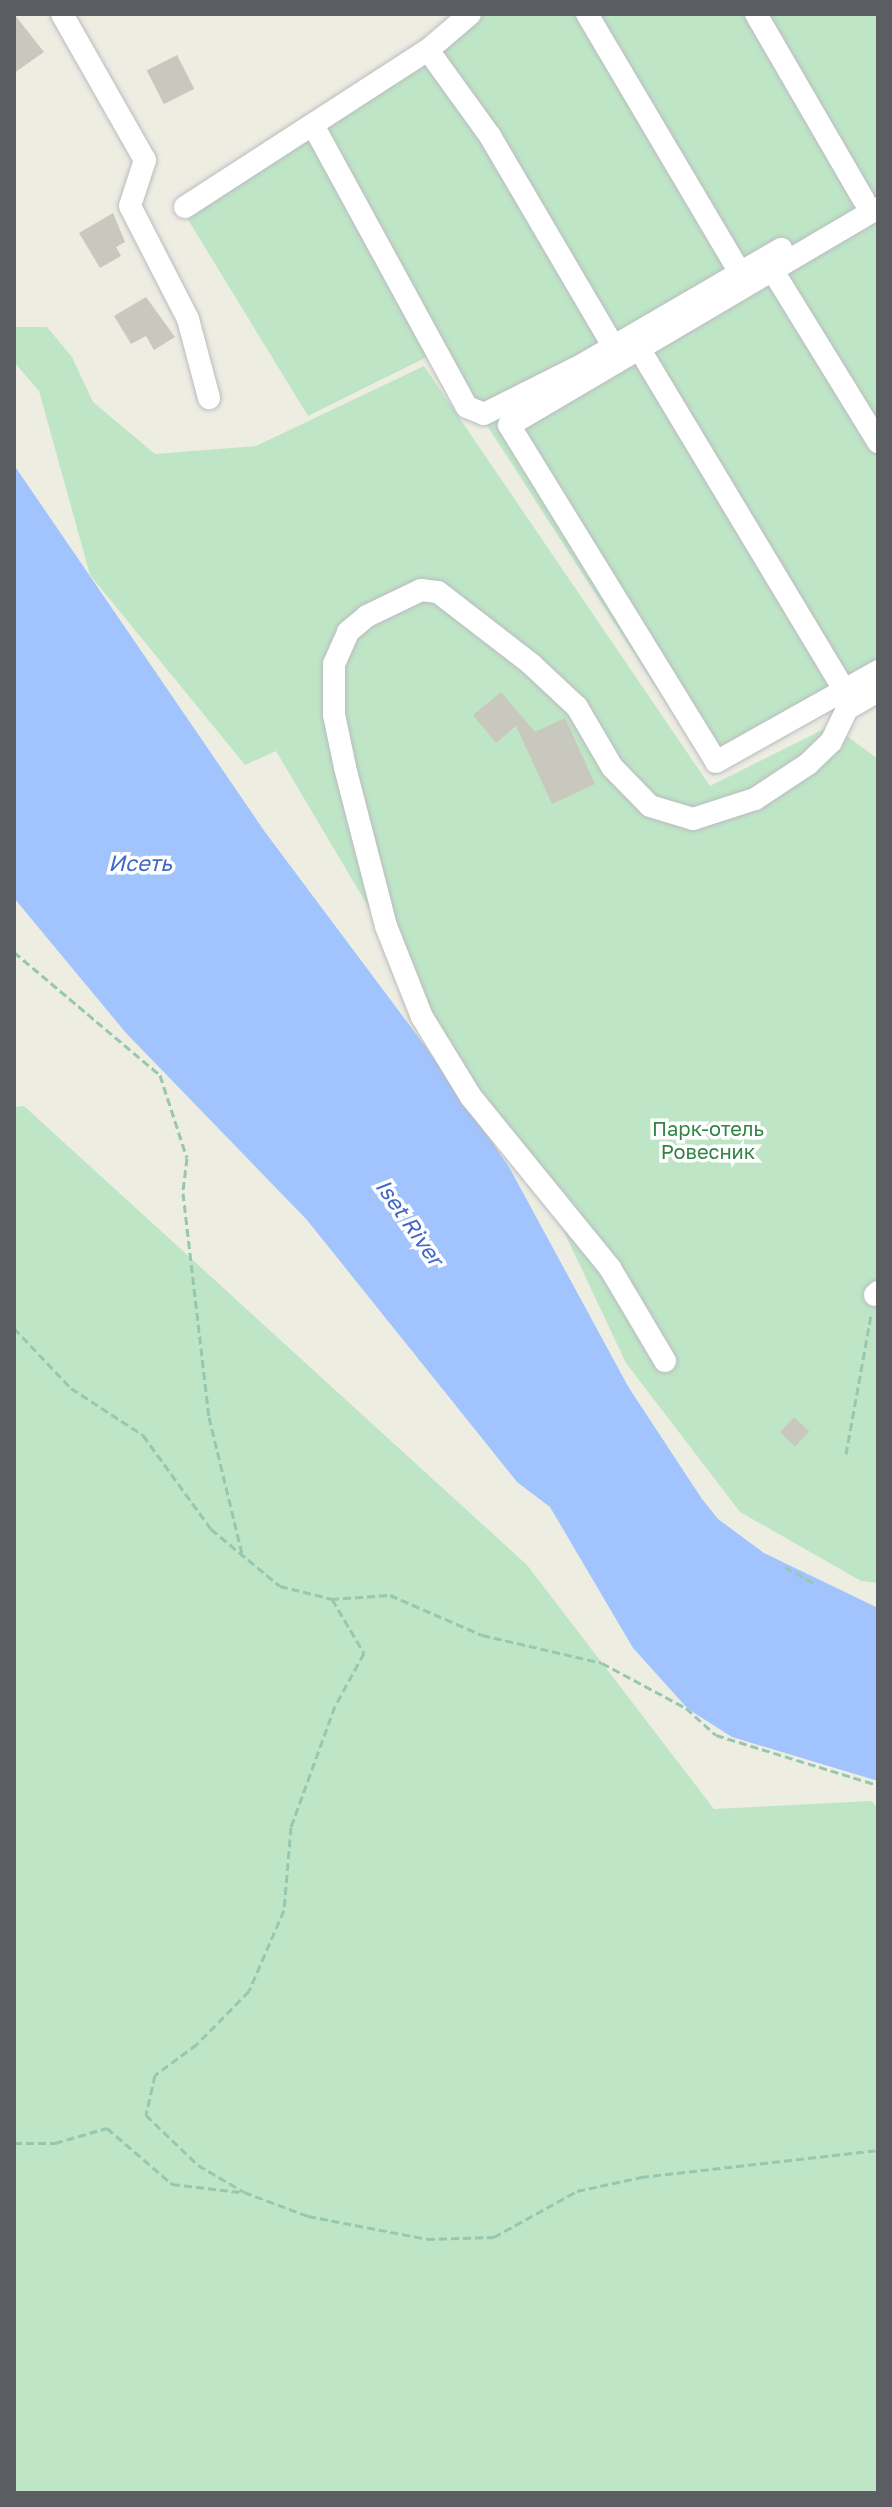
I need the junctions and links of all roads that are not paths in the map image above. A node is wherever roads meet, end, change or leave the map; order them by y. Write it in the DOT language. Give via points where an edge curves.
graph roads {
  1 [pos="62,14"];
  2 [pos="470,14"];
  3 [pos="587,14"];
  4 [pos="756,14"];
  5 [pos="428,50"];
  6 [pos="313,125"];
  7 [pos="873,200"];
  8 [pos="185,207"];
  9 [pos="739,271"];
  10 [pos="773,271"];
  11 [pos="613,346"];
  12 [pos="640,350"];
  13 [pos="209,398"];
  14 [pos="878,442"];
  15 [pos="878,671"];
  16 [pos="844,690"];
  17 [pos="878,691"];
  18 [pos="665,1361"];
  1 -- 13 [label="street" via="145,160 130,206 193,330"];
  2 -- 5 [label="street"];
  3 -- 9 [label="street"];
  4 -- 7 [label="street"];
  5 -- 6 [label="street"];
  5 -- 11 [label="street" via="490,136"];
  6 -- 8 [label="street"];
  6 -- 11 [label="street" via="467,407 484,414"];
  7 -- 9 [label="street"];
  7 -- 10 [label="street"];
  9 -- 11 [label="street"];
  10 -- 12 [label="street"];
  10 -- 14 [label="street"];
  12 -- 16 [label="street"];
  12 -- 16 [label="street" via="509,425 518,444 716,762"];
  15 -- 16 [label="street"];
  17 -- 18 [label="street" via="847,709 831,742 808,764 755,799 693,819 650,806 612,767 577,707 438,592 421,590 367,616 348,632 334,664 334,715 345,767 386,926 422,1017 471,1097 610,1268"];
}
